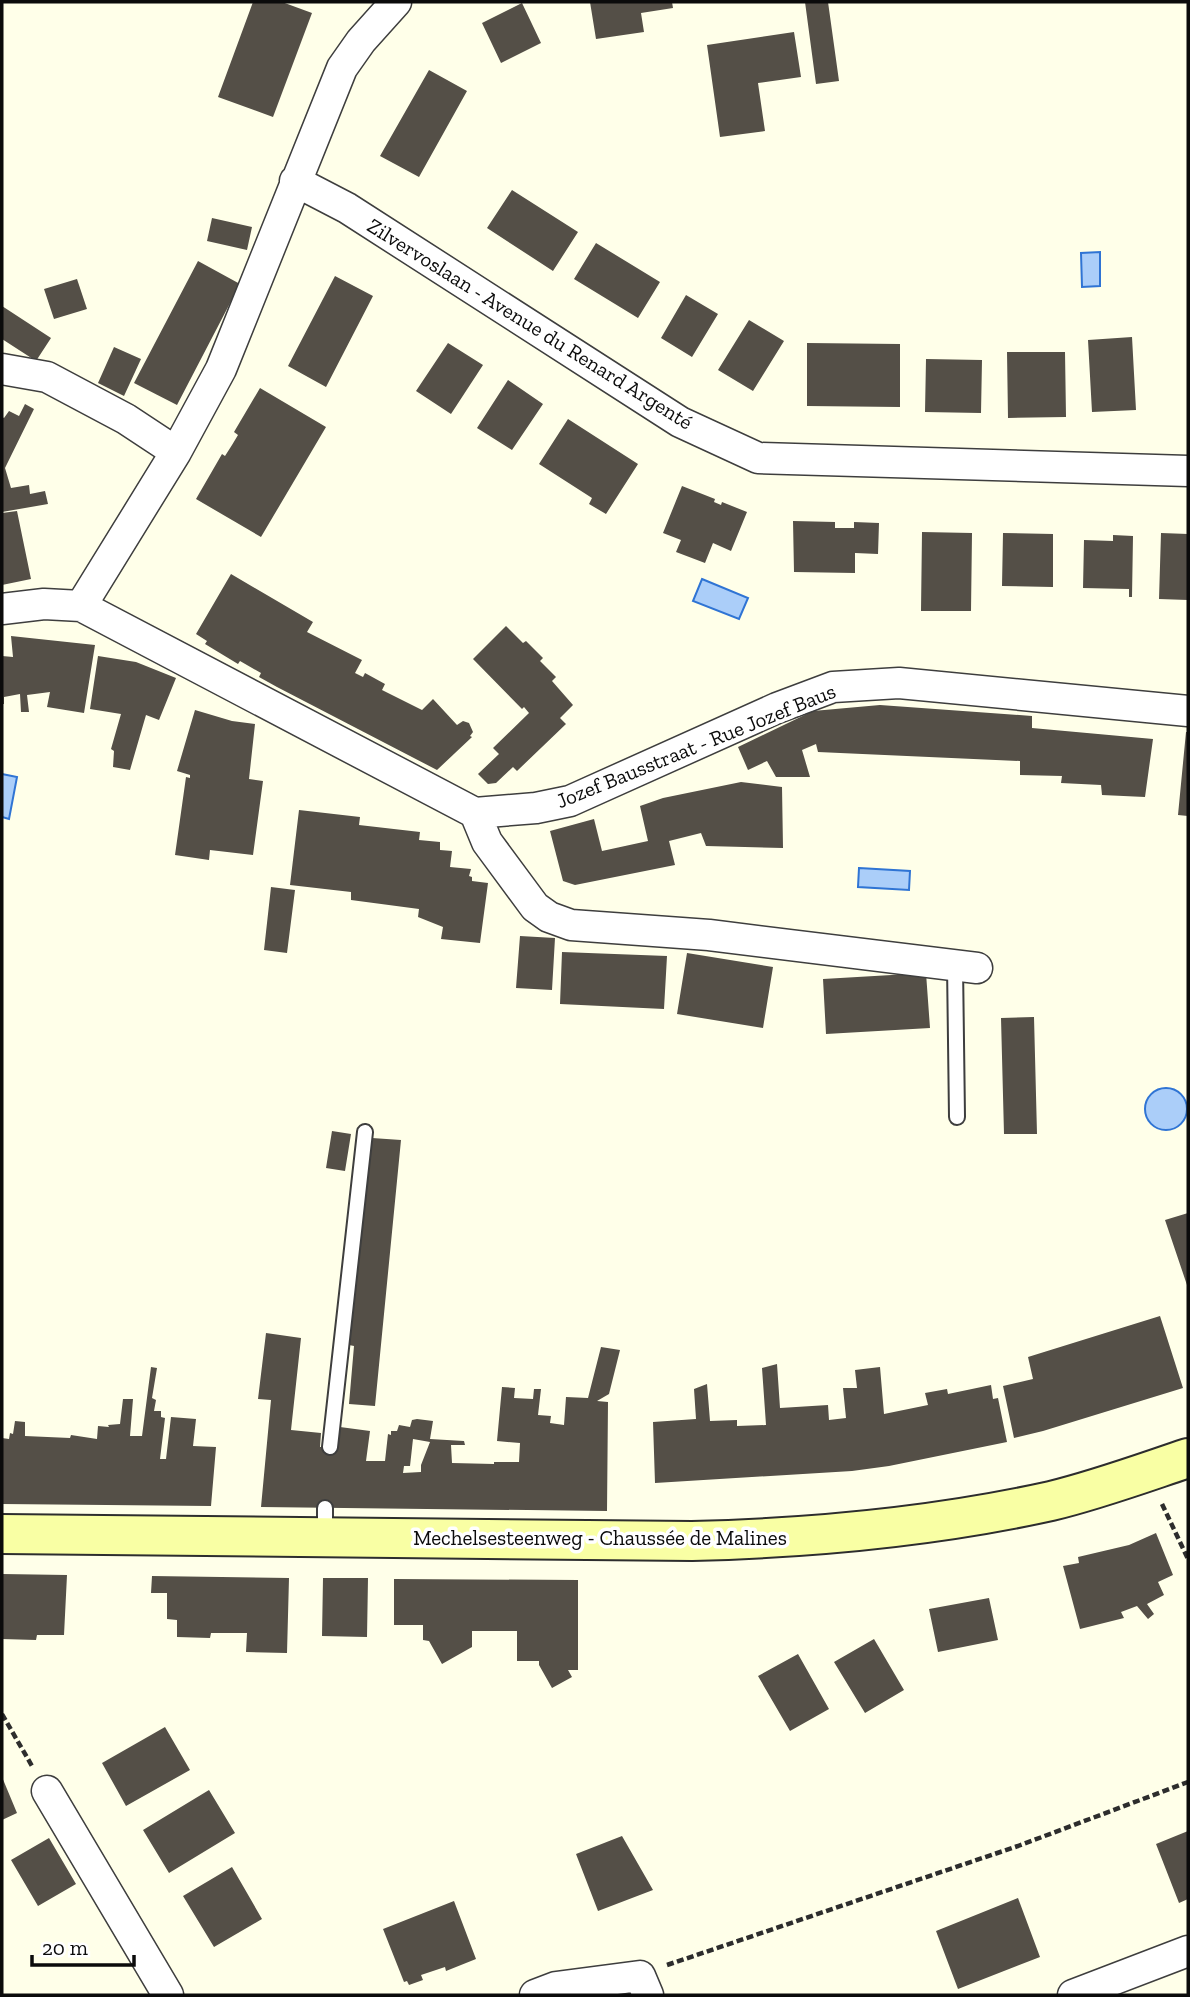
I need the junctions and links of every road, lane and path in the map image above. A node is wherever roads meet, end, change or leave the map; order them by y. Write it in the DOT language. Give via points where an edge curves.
graph roads {
  1 [pos="396,2"];
  2 [pos="295,181"];
  3 [pos="2,369"];
  4 [pos="176,452"];
  5 [pos="1188,471"];
  6 [pos="81,606"];
  7 [pos="2,609"];
  8 [pos="1188,711"];
  9 [pos="475,813"];
  10 [pos="966,966"];
  11 [pos="957,1117"];
  12 [pos="365,1132"];
  13 [pos="330,1447"];
  14 [pos="1188,1458"];
  15 [pos="1146,1472"];
  16 [pos="2,1534"];
  17 [pos="1188,1559"];
  18 [pos="2,1714"];
  19 [pos="1188,1782"];
  20 [pos="47,1791"];
  21 [pos="705,1951"];
  22 [pos="1188,1951"];
  23 [pos="168,1995"];
  24 [pos="536,1995"];
  25 [pos="648,1995"];
  26 [pos="1073,1995"];
  1 -- 2 [label="street" via="342,68"];
  2 -- 4 [label="street" via="221,369"];
  2 -- 5 [label="street, Zilvervoslaan - Avenue du Renard Argenté" via="347,208 680,422 758,458"];
  3 -- 4 [label="street" via="47,377"];
  4 -- 6 [label="street"];
  6 -- 7 [label="street"];
  6 -- 9 [label="street"];
  8 -- 9 [label="street, Jozef Bausstraat - Rue Jozef Baus" via="898,682 833,687 570,801"];
  9 -- 10 [label="street" via="487,842 535,907 571,925 709,935"];
  10 -- 11 [label="lane"];
  12 -- 13 [label="lane"];
  14 -- 15 [label="main road, Mechelsesteenweg - Chaussée de Malines"];
  15 -- 16 [label="main road, Mechelsesteenweg - Chaussée de Malines" via="1051,1500 970,1517 773,1539 679,1541 325,1523"];
  15 -- 17 [label="path"];
  18 -- 20 [label="path"];
  19 -- 21 [label="path" via="1018,1846"];
  20 -- 23 [label="street"];
  22 -- 26 [label="street"];
  24 -- 25 [label="street" via="556,1987 639,1976"];
}
